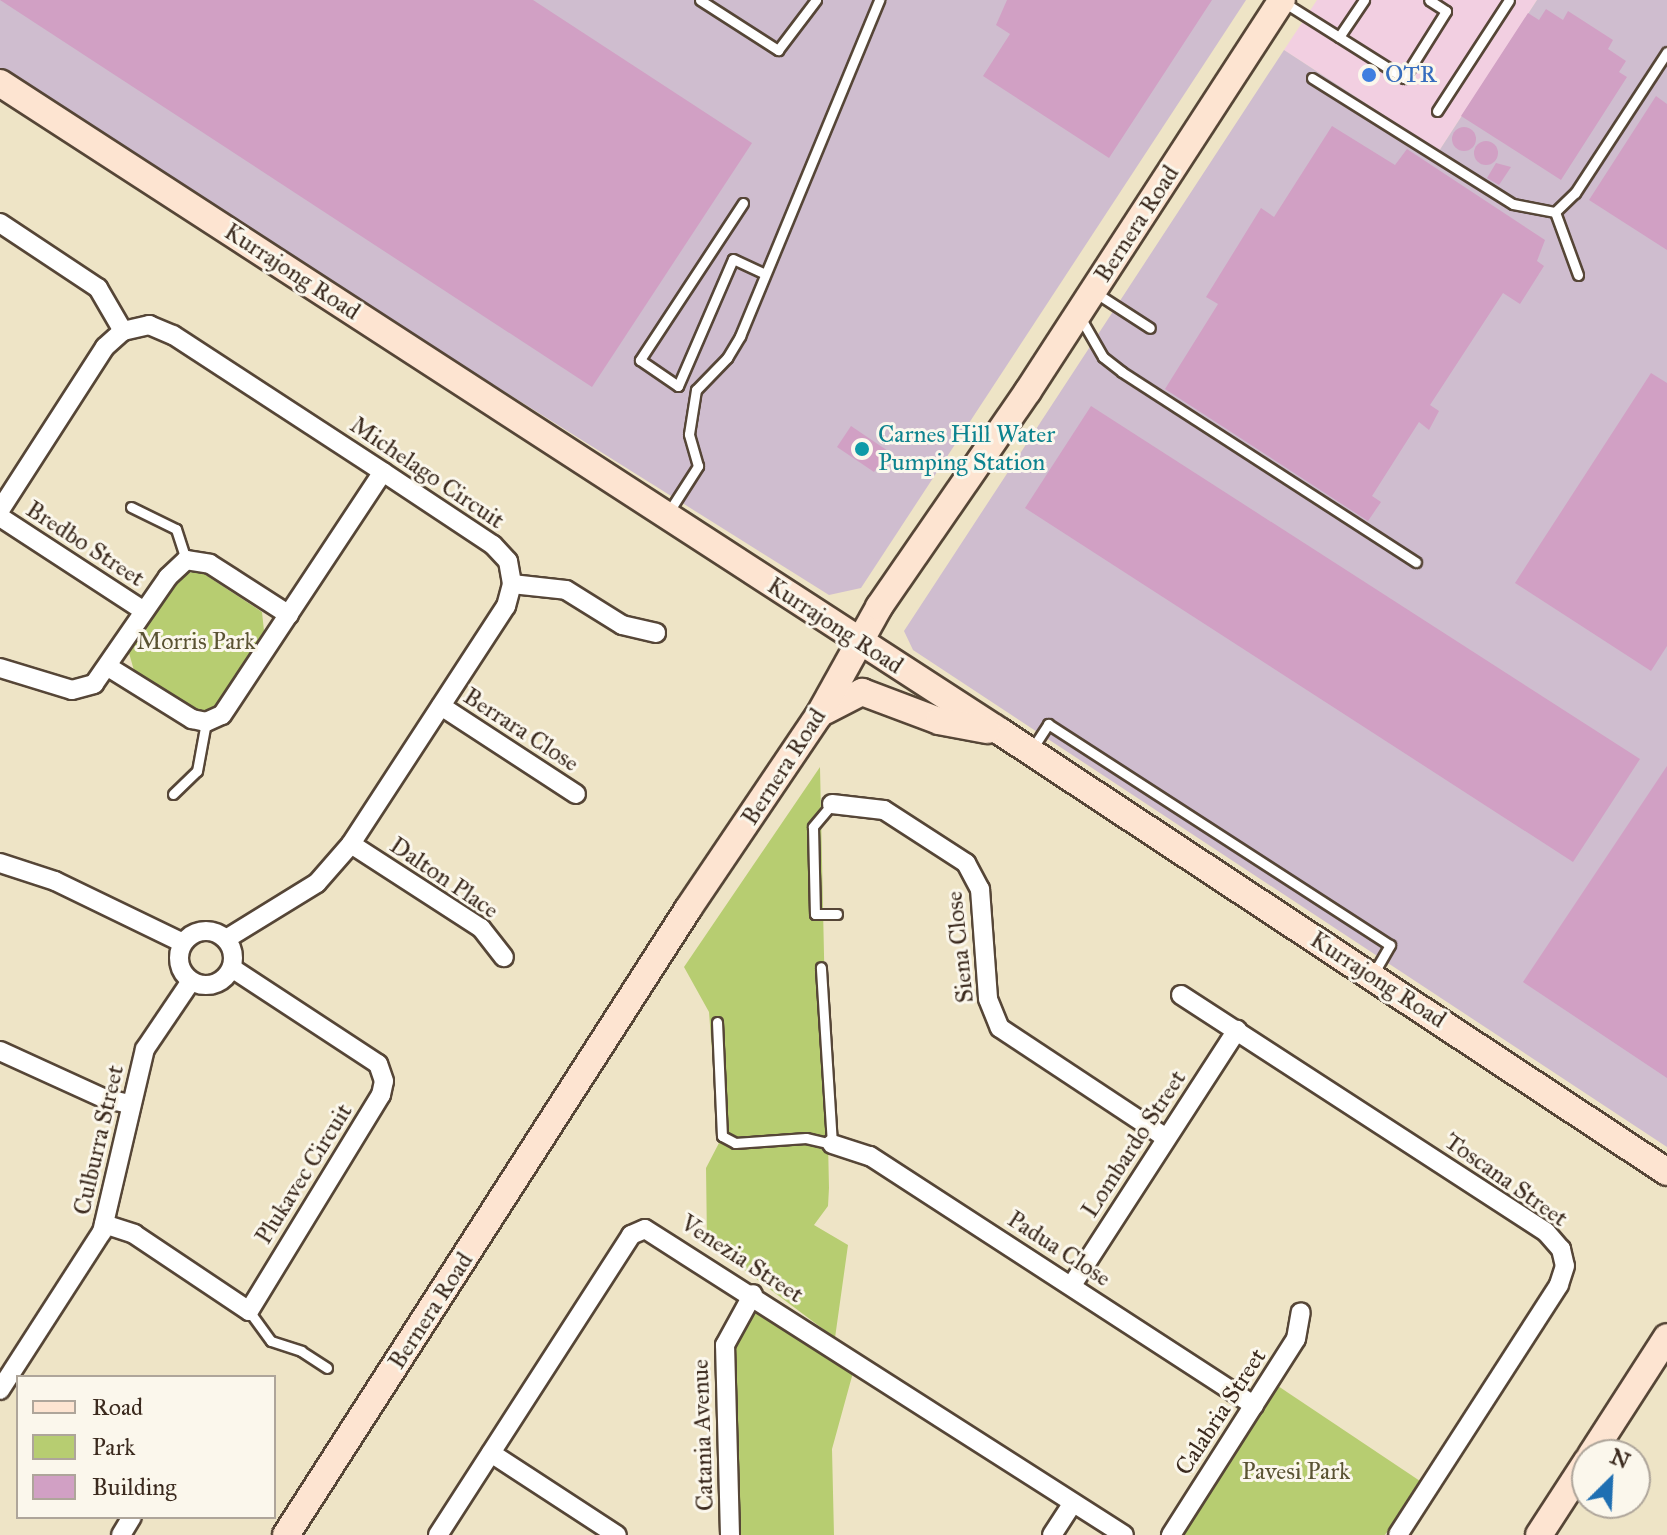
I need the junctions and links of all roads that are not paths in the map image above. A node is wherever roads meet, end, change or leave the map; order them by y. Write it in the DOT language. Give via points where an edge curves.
graph roads {
  1 [pos="700,0"];
  2 [pos="816,0"];
  3 [pos="879,0"];
  4 [pos="1364,0"];
  5 [pos="1429,0"];
  6 [pos="1509,0"];
  7 [pos="1282,1"];
  8 [pos="1339,37"];
  9 [pos="1667,52"];
  10 [pos="1312,78"];
  11 [pos="0,83"];
  12 [pos="1437,111"];
  13 [pos="743,203"];
  14 [pos="1555,212"];
  15 [pos="0,223"];
  16 [pos="765,274"];
  17 [pos="1578,275"];
  18 [pos="1093,291"];
  19 [pos="1078,314"];
  20 [pos="1150,328"];
  21 [pos="123,331"];
  22 [pos="383,472"];
  23 [pos="131,507"];
  24 [pos="0,510"];
  25 [pos="667,516"];
  26 [pos="0,517"];
  27 [pos="186,560"];
  28 [pos="1416,562"];
  29 [pos="512,584"];
  30 [pos="144,611"];
  31 [pos="289,615"];
  32 [pos="656,633"];
  33 [pos="859,641"];
  34 [pos="0,668"];
  35 [pos="110,668"];
  36 [pos="441,706"];
  37 [pos="819,715"];
  38 [pos="206,722"];
  39 [pos="1001,732"];
  40 [pos="1030,752"];
  41 [pos="173,794"];
  42 [pos="576,794"];
  43 [pos="832,804"];
  44 [pos="351,844"];
  45 [pos="0,863"];
  46 [pos="837,914"];
  47 [pos="226,939"];
  48 [pos="183,943"];
  49 [pos="504,957"];
  50 [pos="821,967"];
  51 [pos="232,968"];
  52 [pos="1372,976"];
  53 [pos="191,981"];
  54 [pos="1181,995"];
  55 [pos="717,1022"];
  56 [pos="1237,1030"];
  57 [pos="0,1051"];
  58 [pos="130,1104"];
  59 [pos="1166,1138"];
  60 [pos="832,1144"];
  61 [pos="1667,1172"];
  62 [pos="104,1224"];
  63 [pos="1072,1285"];
  64 [pos="753,1294"];
  65 [pos="249,1311"];
  66 [pos="1301,1312"];
  67 [pos="1667,1337"];
  68 [pos="1667,1367"];
  69 [pos="327,1368"];
  70 [pos="0,1390"];
  71 [pos="1254,1405"];
  72 [pos="1601,1439"];
  73 [pos="1620,1439"];
  74 [pos="491,1453"];
  75 [pos="1571,1486"];
  76 [pos="1073,1503"];
  77 [pos="1571,1515"];
  78 [pos="286,1535"];
  79 [pos="438,1535"];
  80 [pos="617,1535"];
  81 [pos="730,1535"];
  82 [pos="1052,1535"];
  83 [pos="1124,1535"];
  84 [pos="1171,1535"];
  85 [pos="1398,1535"];
  86 [pos="1539,1535"];
  87 [pos="1558,1535"];
  1 -- 2 [label="lane" via="778,50"];
  3 -- 16 [label="lane"];
  4 -- 8 [label="lane"];
  5 -- 8 [label="lane" via="1446,11 1404,78"];
  6 -- 12 [label="lane"];
  7 -- 8 [label="lane"];
  7 -- 18 [label="main road, Bernera Road"];
  9 -- 14 [label="lane" via="1575,193"];
  10 -- 14 [label="lane" via="1426,152 1525,206"];
  11 -- 25 [label="main road, Kurrajong Road"];
  13 -- 16 [label="lane" via="640,360 678,386 733,259"];
  14 -- 17 [label="lane"];
  15 -- 21 [label="street" via="98,288"];
  16 -- 25 [label="lane" via="727,358 696,390 689,434 698,466"];
  18 -- 19 [label="main road, Bernera Road"];
  18 -- 20 [label="lane"];
  19 -- 28 [label="lane" via="1103,357 1122,372"];
  19 -- 33 [label="main road, Bernera Road"];
  21 -- 22 [label="street, Michelago Circuit" via="149,325 164,330"];
  21 -- 24 [label="street" via="100,353"];
  22 -- 29 [label="street, Michelago Circuit" via="500,550"];
  22 -- 31 [label="street"];
  23 -- 27 [label="lane" via="176,529"];
  25 -- 33 [label="main road, Kurrajong Road"];
  26 -- 30 [label="street, Bredbo Street"];
  27 -- 30 [label="street" via="173,569"];
  27 -- 31 [label="street" via="210,564"];
  29 -- 32 [label="street" via="566,590 622,625"];
  29 -- 36 [label="street" via="506,606"];
  30 -- 35 [label="street"];
  31 -- 38 [label="street" via="228,708"];
  33 -- 37 [label="main road, Bernera Road"];
  33 -- 39 [label="main road, Kurrajong Road"];
  34 -- 35 [label="street" via="80,690"];
  35 -- 38 [label="street" via="186,716"];
  36 -- 42 [label="street, Berrara Close"];
  36 -- 44 [label="street"];
  37 -- 39 [label="main road" via="862,692 939,721"];
  37 -- 78 [label="main road, Bernera Road" via="688,909"];
  38 -- 41 [label="lane" via="197,771"];
  39 -- 40 [label="main road, Kurrajong Road"];
  40 -- 52 [label="main road, Kurrajong Road"];
  40 -- 52 [label="lane" via="1048,724 1390,945"];
  43 -- 46 [label="lane" via="813,827 815,914"];
  43 -- 59 [label="street, Siena Close" via="884,810 966,863 980,889 988,999 1000,1028"];
  44 -- 47 [label="street" via="317,883"];
  44 -- 49 [label="street, Dalton Place" via="481,928"];
  45 -- 48 [label="street" via="55,881"];
  47 -- 48 [label="street" via="208,930"];
  47 -- 51 [label="street" via="233,951"];
  48 -- 53 [label="street" via="180,966"];
  50 -- 60 [label="lane"];
  51 -- 53 [label="street" via="211,985"];
  51 -- 65 [label="street, Plukavec Circuit" via="372,1059 384,1081 381,1095"];
  52 -- 61 [label="main road, Kurrajong Road"];
  53 -- 58 [label="street, Culburra Street" via="150,1040"];
  54 -- 56 [label="street, Toscana Street"];
  55 -- 60 [label="lane" via="722,1136 735,1143 806,1138"];
  56 -- 59 [label="street, Lombardo Street"];
  56 -- 85 [label="street, Toscana Street" via="1546,1232 1561,1249 1565,1266 1559,1285"];
  57 -- 58 [label="street" via="103,1098"];
  58 -- 62 [label="street, Culburra Street"];
  59 -- 63 [label="street, Lombardo Street"];
  60 -- 63 [label="street, Padua Close" via="870,1156"];
  62 -- 65 [label="street" via="134,1234"];
  62 -- 70 [label="street, Culburra Street"];
  63 -- 71 [label="street, Padua Close"];
  64 -- 74 [label="street, Venezia Street" via="661,1234 638,1230"];
  64 -- 76 [label="street, Venezia Street"];
  64 -- 81 [label="street, Catania Avenue" via="725,1345"];
  65 -- 69 [label="lane" via="271,1341 301,1351"];
  66 -- 71 [label="street, Calabria Street" via="1296,1339"];
  67 -- 72 [label="main road"];
  68 -- 73 [label="main road"];
  71 -- 84 [label="street, Calabria Street"];
  74 -- 79 [label="street, Venezia Street"];
  74 -- 80 [label="street"];
  75 -- 86 [label="main road"];
  76 -- 82 [label="street"];
  76 -- 83 [label="street, Venezia Street"];
  77 -- 87 [label="main road"];
}
